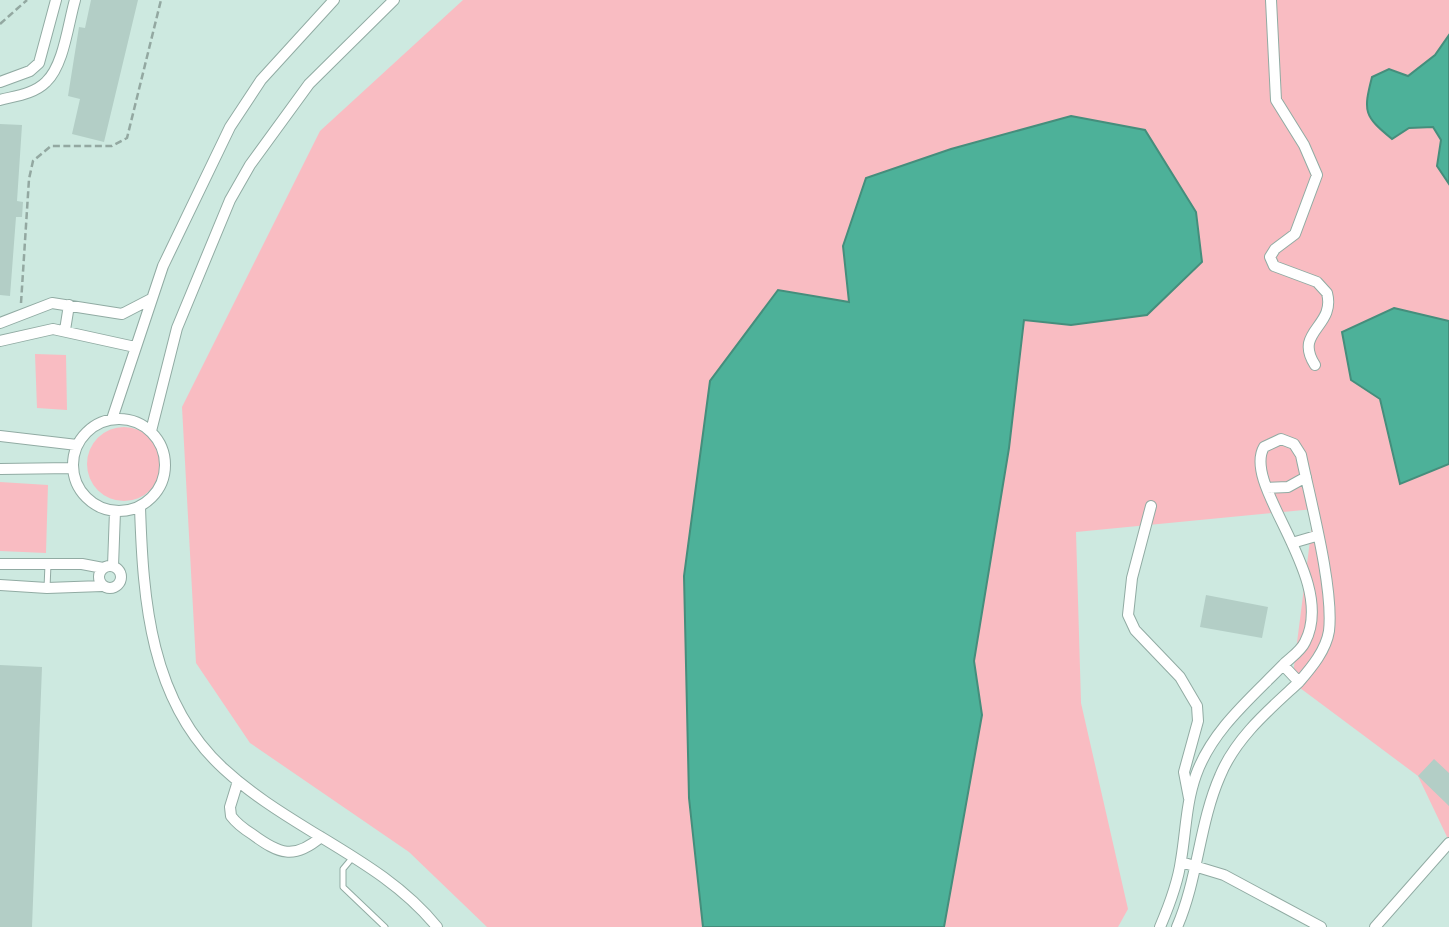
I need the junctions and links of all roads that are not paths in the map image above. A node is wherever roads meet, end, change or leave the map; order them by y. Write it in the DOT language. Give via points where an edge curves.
graph roads {
  1 [pos="56,0"];
  2 [pos="75,0"];
  3 [pos="334,0"];
  4 [pos="394,0"];
  5 [pos="1271,0"];
  6 [pos="35,68"];
  7 [pos="48,78"];
  8 [pos="0,82"];
  9 [pos="0,100"];
  10 [pos="151,299"];
  11 [pos="69,305"];
  12 [pos="0,323"];
  13 [pos="65,330"];
  14 [pos="0,341"];
  15 [pos="135,347"];
  16 [pos="1315,365"];
  17 [pos="112,419"];
  18 [pos="151,430"];
  19 [pos="0,436"];
  20 [pos="77,445"];
  21 [pos="72,468"];
  22 [pos="0,469"];
  23 [pos="1306,477"];
  24 [pos="1267,488"];
  25 [pos="1151,506"];
  26 [pos="140,507"];
  27 [pos="115,511"];
  28 [pos="1316,536"];
  29 [pos="1292,543"];
  30 [pos="0,564"];
  31 [pos="48,564"];
  32 [pos="108,567"];
  33 [pos="0,585"];
  34 [pos="102,586"];
  35 [pos="47,588"];
  36 [pos="1283,665"];
  37 [pos="1300,681"];
  38 [pos="238,781"];
  39 [pos="1189,799"];
  40 [pos="321,837"];
  41 [pos="1449,843"];
  42 [pos="353,857"];
  43 [pos="1181,862"];
  44 [pos="1196,866"];
  45 [pos="385,927"];
  46 [pos="438,927"];
  47 [pos="1160,927"];
  48 [pos="1177,927"];
  49 [pos="1321,927"];
  50 [pos="1375,927"];
  1 -- 6 [label="street"];
  2 -- 7 [label="street"];
  3 -- 10 [label="street" via="261,80 230,127"];
  4 -- 18 [label="street" via="309,84 250,164 230,200 177,328"];
  5 -- 16 [label="street" via="1276,100 1317,175 1295,234 1270,257 1274,266 1317,282 1327,293 1327,312 1307,344"];
  6 -- 7 [label="street"];
  6 -- 8 [label="street"];
  7 -- 9 [label="street" via="29,93"];
  10 -- 11 [label="street" via="122,314"];
  10 -- 15 [label="street"];
  11 -- 12 [label="street" via="45,304"];
  11 -- 13 [label="street"];
  13 -- 14 [label="street"];
  13 -- 15 [label="street"];
  15 -- 17 [label="street"];
  17 -- 18 [label="street"];
  17 -- 20 [label="street" via="85,433"];
  18 -- 26 [label="street" via="165,461 163,479 155,496"];
  19 -- 20 [label="street"];
  20 -- 21 [label="street"];
  21 -- 22 [label="street"];
  21 -- 27 [label="street" via="77,487 90,502"];
  23 -- 24 [label="street" via="1288,487"];
  23 -- 24 [label="street" via="1298,449 1288,440 1275,440 1264,447 1259,459"];
  23 -- 28 [label="street"];
  24 -- 29 [label="street"];
  25 -- 39 [label="street" via="1132,578 1128,615 1135,630 1192,693 1198,714 1184,772"];
  26 -- 27 [label="street"];
  26 -- 38 [label="street" via="152,639 159,666 172,699 192,730"];
  27 -- 32 [label="street"];
  28 -- 29 [label="street"];
  28 -- 37 [label="street" via="1329,605 1329,632"];
  29 -- 36 [label="street" via="1312,611 1304,644"];
  30 -- 31 [label="street"];
  31 -- 32 [label="street"];
  31 -- 35 [label="lane"];
  32 -- 34 [label="street" via="99,574"];
  32 -- 34 [label="street" via="118,568 121,580 114,588"];
  33 -- 35 [label="street"];
  34 -- 35 [label="street"];
  36 -- 37 [label="street"];
  36 -- 39 [label="street" via="1223,727 1197,772"];
  37 -- 44 [label="street" via="1247,733 1229,758 1210,803"];
  38 -- 40 [label="street"];
  38 -- 40 [label="street" via="231,816 270,847 297,852"];
  39 -- 43 [label="street"];
  40 -- 42 [label="street"];
  41 -- 50 [label="street"];
  42 -- 45 [label="lane" via="343,869 342,887"];
  42 -- 46 [label="street" via="397,886"];
  43 -- 44 [label="street"];
  43 -- 47 [label="street"];
  44 -- 48 [label="street"];
  44 -- 49 [label="street" via="1233,880"];
}
